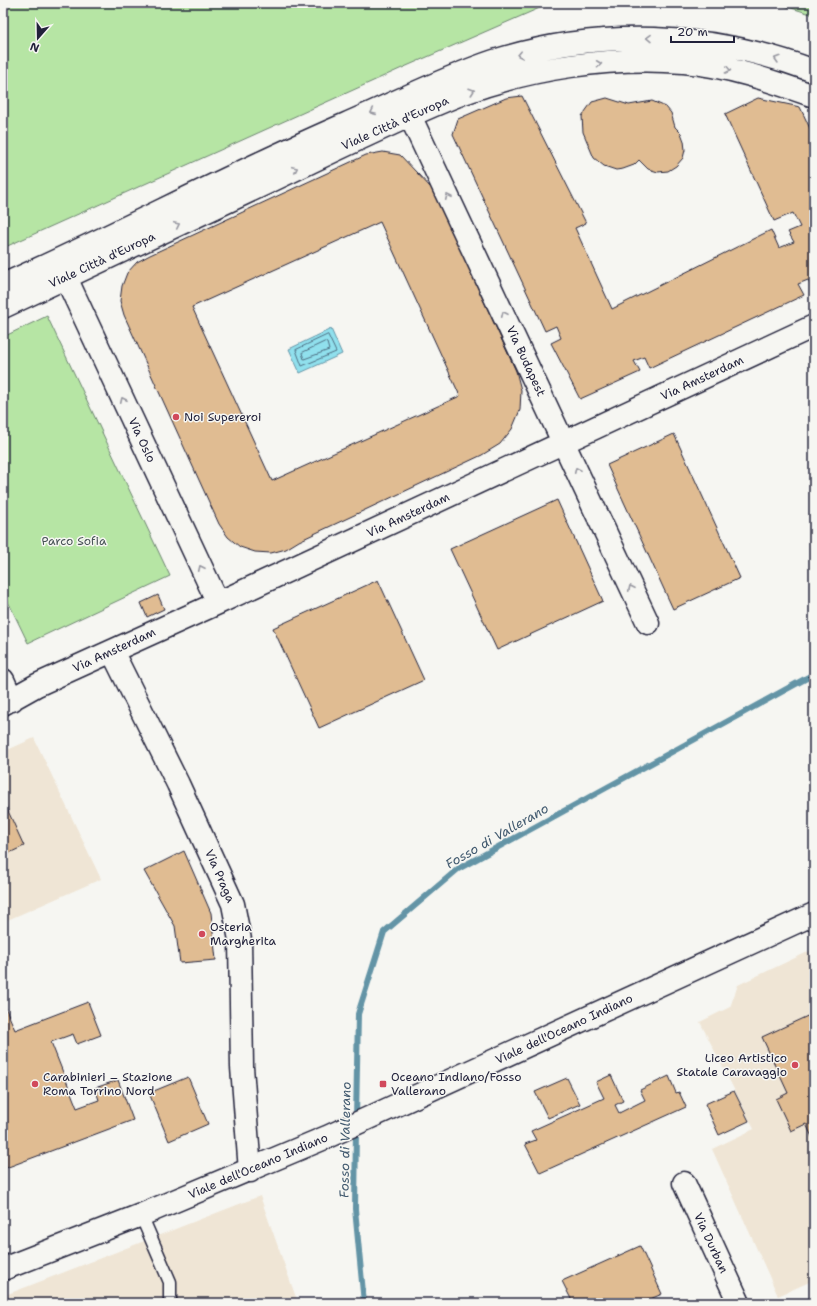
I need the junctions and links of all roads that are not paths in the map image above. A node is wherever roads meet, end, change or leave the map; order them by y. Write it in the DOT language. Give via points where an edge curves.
graph roads {
  1 [pos="814,71"];
  2 [pos="814,96"];
  3 [pos="406,108"];
  4 [pos="61,269"];
  5 [pos="3,285"];
  6 [pos="3,307"];
  7 [pos="814,326"];
  8 [pos="564,442"];
  9 [pos="218,604"];
  10 [pos="648,623"];
  11 [pos="112,651"];
  12 [pos="3,680"];
  13 [pos="8,702"];
  14 [pos="814,914"];
  15 [pos="250,1171"];
  16 [pos="684,1183"];
  17 [pos="141,1215"];
  18 [pos="3,1269"];
  19 [pos="170,1303"];
  20 [pos="739,1303"];
  1 -- 3 [label="street, Viale Città d'Europa, one-way" via="758,53 702,43 650,38 620,39 573,44 495,61 437,83"];
  3 -- 2 [label="street, Viale Città d'Europa, one-way" via="504,81 560,69 631,61 684,62 714,67 770,80"];
  3 -- 4 [label="street, Viale Città d'Europa"];
  8 -- 3 [label="street, Via Budapest, one-way"];
  4 -- 5 [label="street, Viale Città d'Europa"];
  4 -- 6 [label="street, Viale Città d'Europa"];
  9 -- 4 [label="street, Via Oslo, one-way"];
  7 -- 8 [label="street, Via Amsterdam"];
  8 -- 9 [label="street, Via Amsterdam"];
  10 -- 8 [label="street, Via Budapest, one-way"];
  9 -- 11 [label="street, Via Amsterdam"];
  11 -- 13 [label="street, Via Amsterdam" via="37,685"];
  11 -- 15 [label="street, Via Praga" via="178,784 233,904 240,940 242,1067"];
  12 -- 13 [label="street"];
  14 -- 15 [label="street, Viale dell'Oceano Indiano"];
  15 -- 17 [label="street, Viale dell'Oceano Indiano"];
  16 -- 20 [label="street, Via Durban"];
  17 -- 18 [label="street, Viale dell'Oceano Indiano"];
  17 -- 19 [label="lane" via="170,1282"];
}
